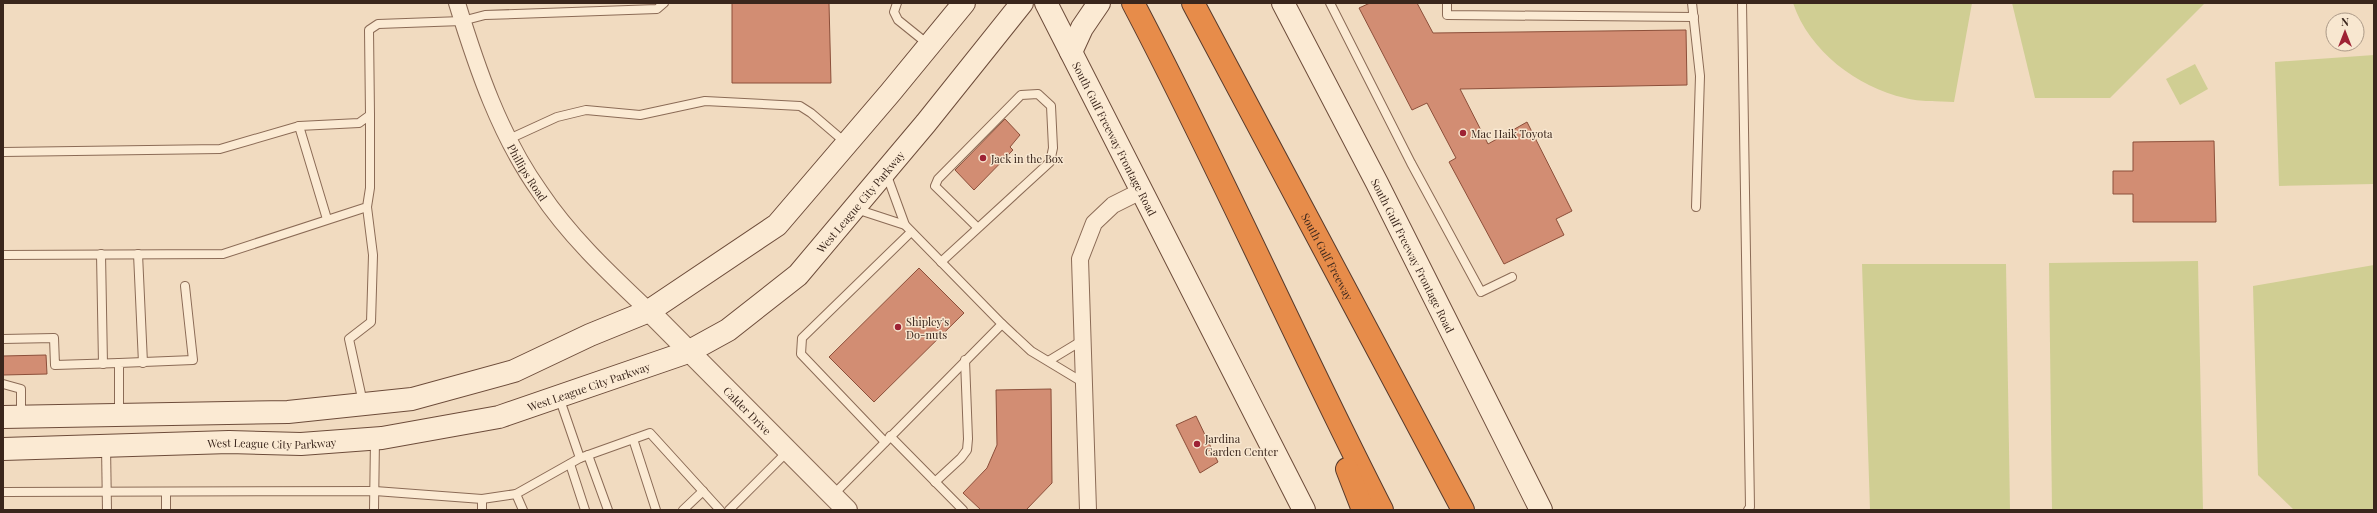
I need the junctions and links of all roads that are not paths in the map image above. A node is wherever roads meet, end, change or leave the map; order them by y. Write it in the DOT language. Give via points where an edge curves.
graph roads {
  1 [pos="457,3"];
  2 [pos="664,3"];
  3 [pos="897,3"];
  4 [pos="964,3"];
  5 [pos="1022,3"];
  6 [pos="1046,3"];
  7 [pos="1100,3"];
  8 [pos="1133,3"];
  9 [pos="1193,3"];
  10 [pos="1284,3"];
  11 [pos="1330,3"];
  12 [pos="1447,3"];
  13 [pos="1692,3"];
  14 [pos="1742,3"];
  15 [pos="1694,17"];
  16 [pos="462,21"];
  17 [pos="929,46"];
  18 [pos="1071,52"];
  19 [pos="370,115"];
  20 [pos="299,126"];
  21 [pos="509,139"];
  22 [pos="847,144"];
  23 [pos="3,152"];
  24 [pos="886,171"];
  25 [pos="1141,191"];
  26 [pos="367,207"];
  27 [pos="1696,207"];
  28 [pos="854,208"];
  29 [pos="327,219"];
  30 [pos="904,225"];
  31 [pos="978,228"];
  32 [pos="911,232"];
  33 [pos="101,254"];
  34 [pos="138,254"];
  35 [pos="3,255"];
  36 [pos="941,262"];
  37 [pos="1512,277"];
  38 [pos="185,286"];
  39 [pos="648,311"];
  40 [pos="1002,324"];
  41 [pos="3,339"];
  42 [pos="1083,340"];
  43 [pos="688,352"];
  44 [pos="1305,353"];
  45 [pos="965,360"];
  46 [pos="1050,360"];
  47 [pos="119,363"];
  48 [pos="142,363"];
  49 [pos="103,364"];
  50 [pos="1084,383"];
  51 [pos="3,384"];
  52 [pos="559,396"];
  53 [pos="363,404"];
  54 [pos="119,416"];
  55 [pos="12,417"];
  56 [pos="375,438"];
  57 [pos="633,439"];
  58 [pos="887,439"];
  59 [pos="106,445"];
  60 [pos="3,449"];
  61 [pos="788,451"];
  62 [pos="584,457"];
  63 [pos="570,464"];
  64 [pos="935,482"];
  65 [pos="375,491"];
  66 [pos="703,491"];
  67 [pos="3,492"];
  68 [pos="166,492"];
  69 [pos="107,493"];
  70 [pos="516,494"];
  71 [pos="832,495"];
  72 [pos="482,499"];
  73 [pos="107,510"];
  74 [pos="166,510"];
  75 [pos="374,510"];
  76 [pos="482,510"];
  77 [pos="523,510"];
  78 [pos="585,510"];
  79 [pos="608,510"];
  80 [pos="656,510"];
  81 [pos="684,510"];
  82 [pos="720,510"];
  83 [pos="729,510"];
  84 [pos="847,510"];
  85 [pos="963,510"];
  86 [pos="1088,510"];
  87 [pos="1304,510"];
  88 [pos="1363,510"];
  89 [pos="1382,510"];
  90 [pos="1463,510"];
  91 [pos="1541,510"];
  92 [pos="1748,510"];
  1 -- 16 [label="street, Phillips Road"];
  2 -- 16 [label="lane" via="657,9 484,15"];
  3 -- 17 [label="lane" via="894,12 898,20"];
  4 -- 17 [label="main road"];
  5 -- 24 [label="main road, West League City Parkway"];
  6 -- 18 [label="main road, South Gulf Freeway Frontage Road"];
  7 -- 18 [label="main road" via="1082,28"];
  8 -- 44 [label="highway" via="1187,106"];
  9 -- 90 [label="highway, South Gulf Freeway"];
  10 -- 91 [label="main road, South Gulf Freeway Frontage Road"];
  11 -- 37 [label="lane" via="1411,164 1481,292"];
  12 -- 15 [label="lane" via="1447,15"];
  13 -- 15 [label="lane"];
  14 -- 92 [label="lane" via="1750,507"];
  15 -- 27 [label="lane" via="1700,76"];
  16 -- 19 [label="lane" via="378,24 369,30"];
  16 -- 21 [label="street, Phillips Road" via="474,60"];
  17 -- 22 [label="main road"];
  18 -- 25 [label="main road, South Gulf Freeway Frontage Road"];
  19 -- 20 [label="lane" via="359,123"];
  19 -- 26 [label="lane" via="370,188"];
  20 -- 23 [label="lane" via="220,149"];
  20 -- 29 [label="lane"];
  21 -- 22 [label="lane" via="557,117 586,110 640,115 705,101 800,106"];
  21 -- 39 [label="street, Phillips Road" via="539,192 590,255"];
  22 -- 39 [label="main road" via="777,225"];
  24 -- 28 [label="main road, West League City Parkway"];
  24 -- 30 [label="lane"];
  25 -- 42 [label="street" via="1113,205 1094,224 1080,259"];
  25 -- 87 [label="main road, South Gulf Freeway Frontage Road"];
  26 -- 29 [label="lane"];
  26 -- 53 [label="lane" via="373,255 372,322 349,339"];
  28 -- 30 [label="lane"];
  28 -- 43 [label="main road, West League City Parkway" via="798,275 728,330"];
  29 -- 34 [label="lane" via="223,254"];
  30 -- 32 [label="lane"];
  31 -- 31 [label="lane" via="1050,162 1053,148 1051,106 1038,94 1021,95 938,179 935,186"];
  31 -- 36 [label="lane"];
  32 -- 36 [label="lane"];
  32 -- 58 [label="lane" via="802,338 800,345 801,354"];
  33 -- 34 [label="lane"];
  33 -- 35 [label="lane"];
  33 -- 49 [label="lane"];
  34 -- 48 [label="lane"];
  36 -- 40 [label="lane"];
  38 -- 48 [label="lane" via="193,360"];
  39 -- 43 [label="street, Calder Drive"];
  39 -- 53 [label="main road" via="514,371 412,399"];
  40 -- 45 [label="lane"];
  40 -- 46 [label="lane" via="1031,351"];
  41 -- 49 [label="lane" via="54,338 55,365"];
  42 -- 46 [label="lane"];
  42 -- 50 [label="street"];
  43 -- 52 [label="main road, West League City Parkway"];
  43 -- 61 [label="street, Calder Drive"];
  44 -- 88 [label="highway"];
  44 -- 89 [label="highway"];
  45 -- 58 [label="lane"];
  45 -- 64 [label="lane" via="967,450"];
  46 -- 50 [label="lane"];
  47 -- 48 [label="lane"];
  47 -- 49 [label="lane"];
  47 -- 54 [label="lane"];
  50 -- 86 [label="street"];
  51 -- 55 [label="lane" via="21,389"];
  52 -- 56 [label="main road, West League City Parkway" via="499,417"];
  52 -- 62 [label="lane"];
  53 -- 54 [label="main road" via="288,412"];
  54 -- 55 [label="main road"];
  56 -- 59 [label="main road, West League City Parkway" via="301,444 229,442"];
  56 -- 65 [label="lane"];
  57 -- 62 [label="lane"];
  57 -- 66 [label="lane" via="650,433"];
  57 -- 80 [label="lane"];
  58 -- 64 [label="lane"];
  58 -- 71 [label="lane"];
  59 -- 60 [label="main road, West League City Parkway"];
  59 -- 69 [label="lane"];
  61 -- 71 [label="street, Calder Drive"];
  61 -- 83 [label="lane"];
  62 -- 63 [label="lane"];
  62 -- 79 [label="lane"];
  63 -- 70 [label="lane"];
  63 -- 78 [label="lane"];
  64 -- 85 [label="lane"];
  65 -- 68 [label="lane"];
  65 -- 72 [label="lane"];
  65 -- 75 [label="lane"];
  66 -- 81 [label="lane"];
  66 -- 82 [label="lane"];
  67 -- 69 [label="lane"];
  68 -- 69 [label="lane"];
  68 -- 74 [label="lane"];
  69 -- 73 [label="lane"];
  70 -- 72 [label="lane"];
  70 -- 77 [label="lane"];
  71 -- 84 [label="street, Calder Drive"];
  72 -- 76 [label="lane"];
}
